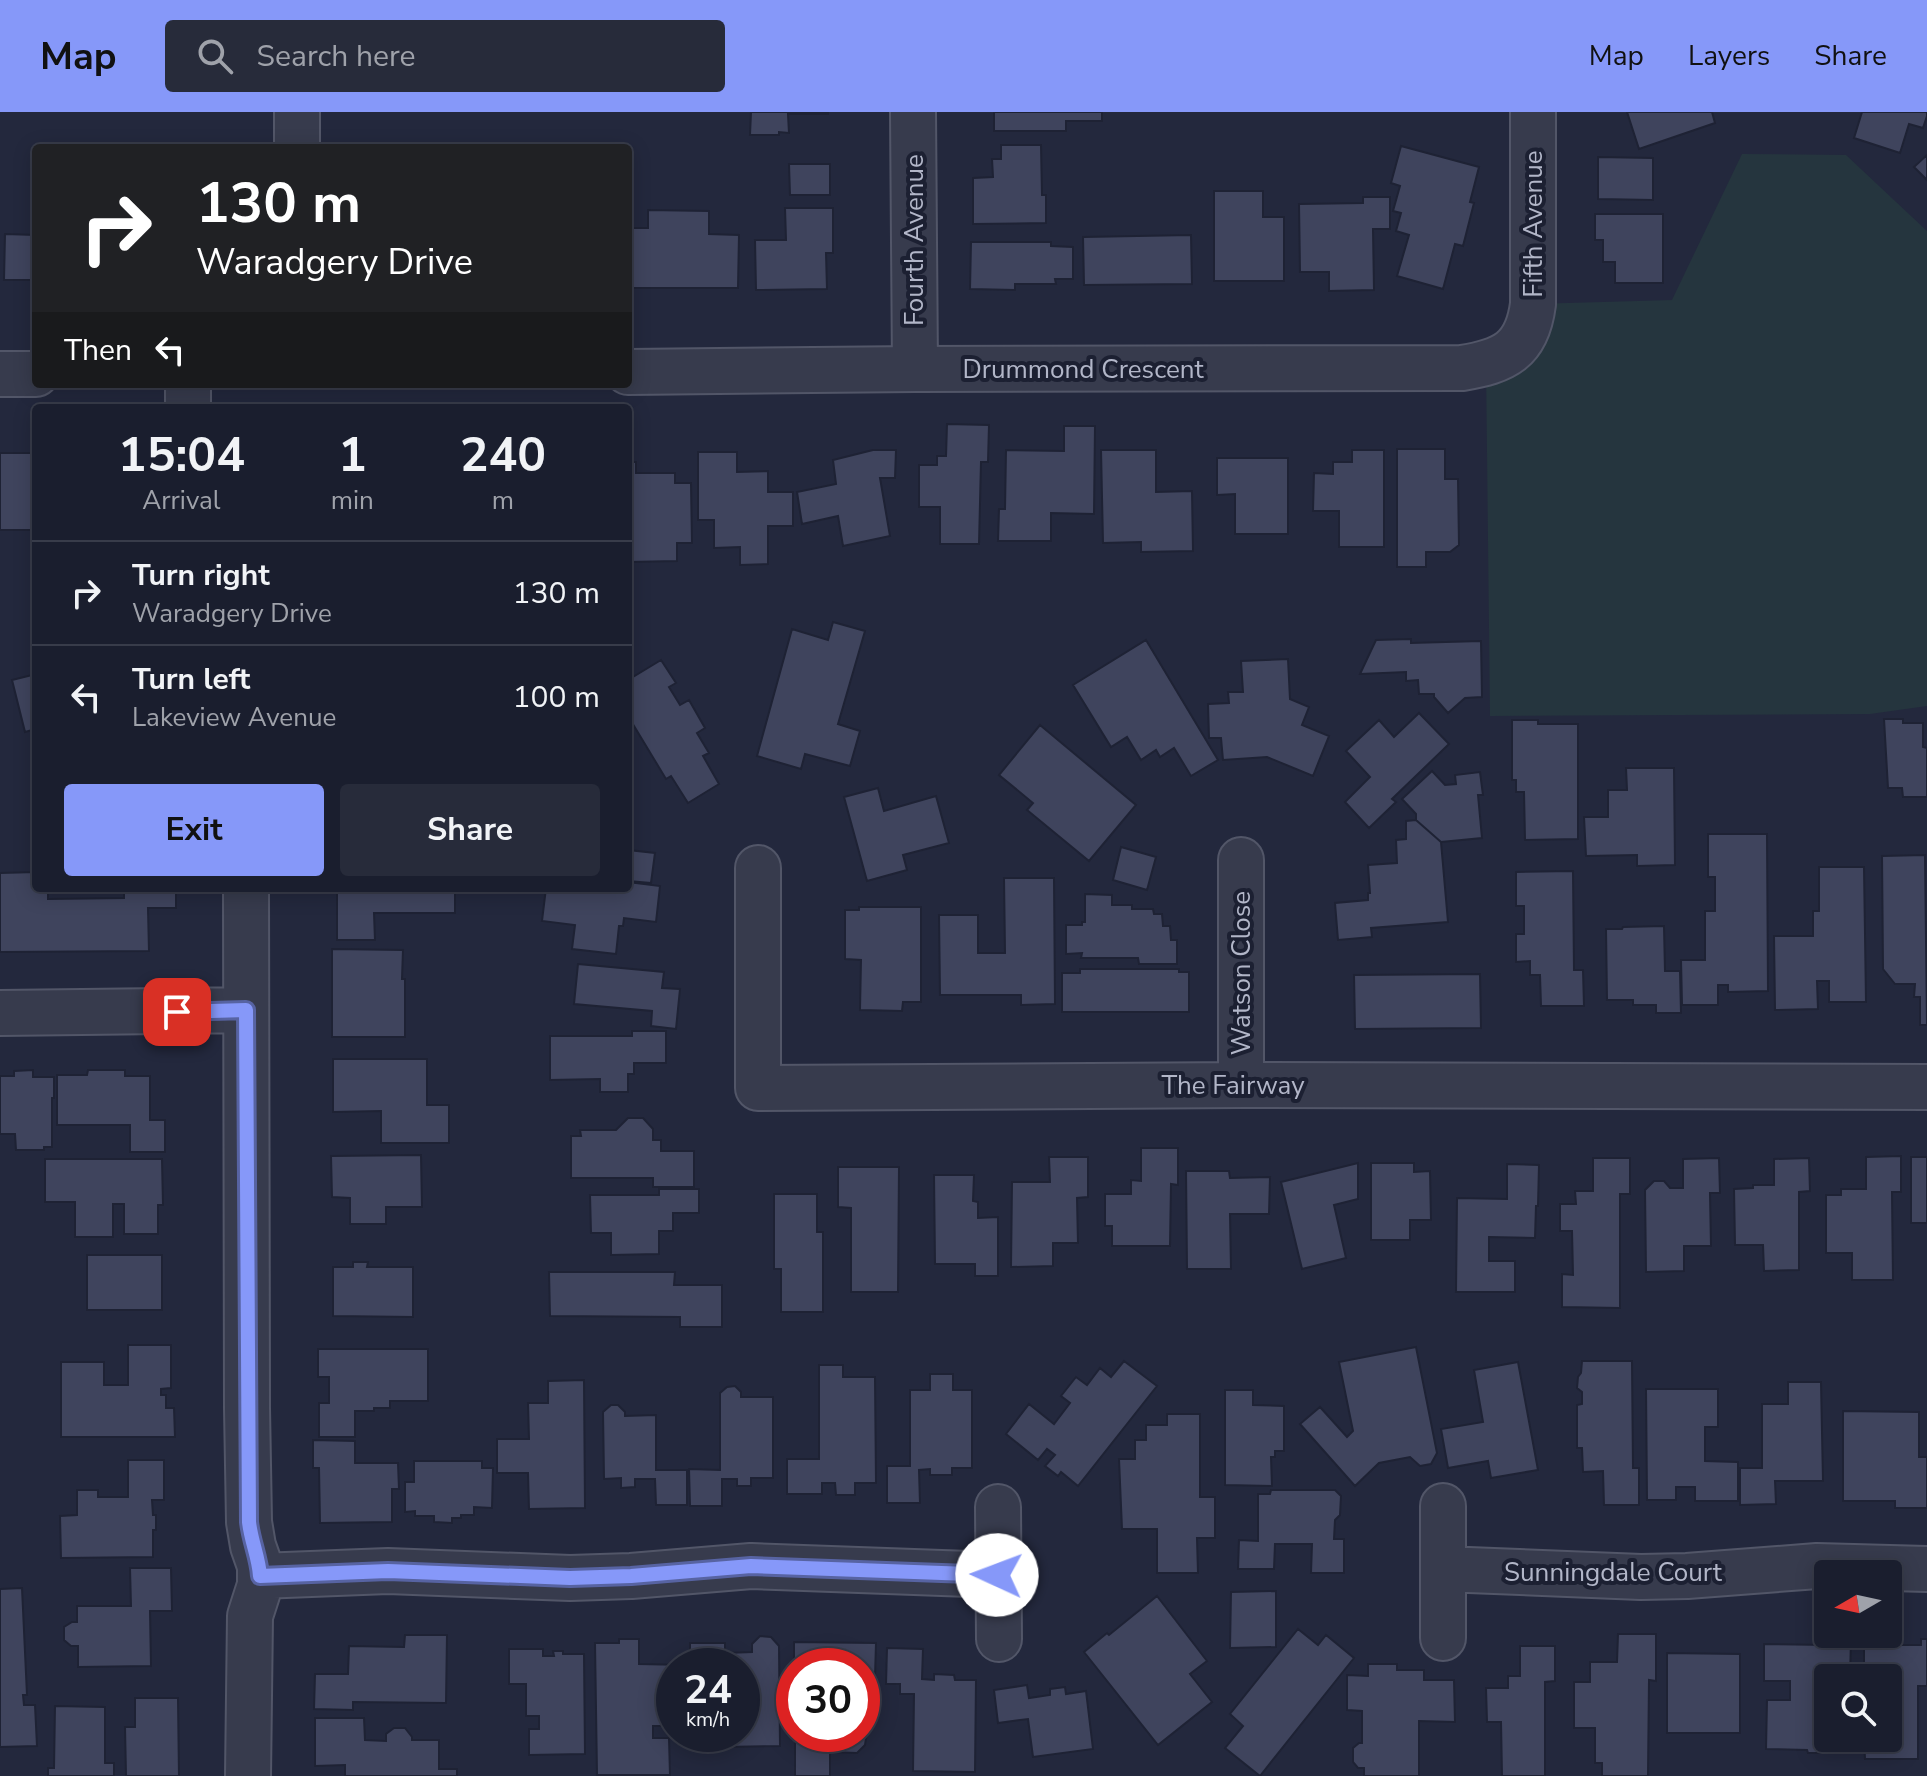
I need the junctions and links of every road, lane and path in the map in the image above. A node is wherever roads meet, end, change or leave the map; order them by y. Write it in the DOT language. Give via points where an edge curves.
graph roads {
  1 [pos="297,112"];
  2 [pos="913,112"];
  3 [pos="1533,112"];
  4 [pos="297,144"];
  5 [pos="1526,334"];
  6 [pos="915,369"];
  7 [pos="632,372"];
  8 [pos="0,374"];
  9 [pos="32,374"];
  10 [pos="1241,860"];
  11 [pos="758,868"];
  12 [pos="246,892"];
  13 [pos="246,1010"];
  14 [pos="0,1013"];
  15 [pos="1241,1085"];
  16 [pos="1927,1087"];
  17 [pos="1443,1506"];
  18 [pos="998,1507"];
  19 [pos="1443,1569"];
  20 [pos="1927,1569"];
  21 [pos="997,1575"];
  22 [pos="260,1576"];
  23 [pos="1443,1638"];
  24 [pos="999,1639"];
  25 [pos="248,1776"];
  1 -- 4 [label="street"];
  2 -- 6 [label="street, Fourth Avenue"];
  3 -- 5 [label="street, Fifth Avenue" via="1533,304"];
  5 -- 6 [label="street, Drummond Crescent" via="1499,360 1462,368"];
  6 -- 7 [label="street, Drummond Crescent"];
  8 -- 9 [label="street"];
  10 -- 15 [label="street, Watson Close"];
  11 -- 15 [label="street, The Fairway" via="758,1088"];
  12 -- 13 [label="street"];
  13 -- 14 [label="street"];
  13 -- 22 [label="street" via="249,1522"];
  15 -- 16 [label="street, The Fairway"];
  17 -- 19 [label="street"];
  18 -- 21 [label="street"];
  19 -- 20 [label="street, Sunningdale Court" via="1641,1577 1817,1566"];
  19 -- 23 [label="street"];
  21 -- 22 [label="street" via="751,1566 570,1578 388,1571"];
  21 -- 24 [label="street"];
  22 -- 25 [label="street" via="250,1616"];
}
